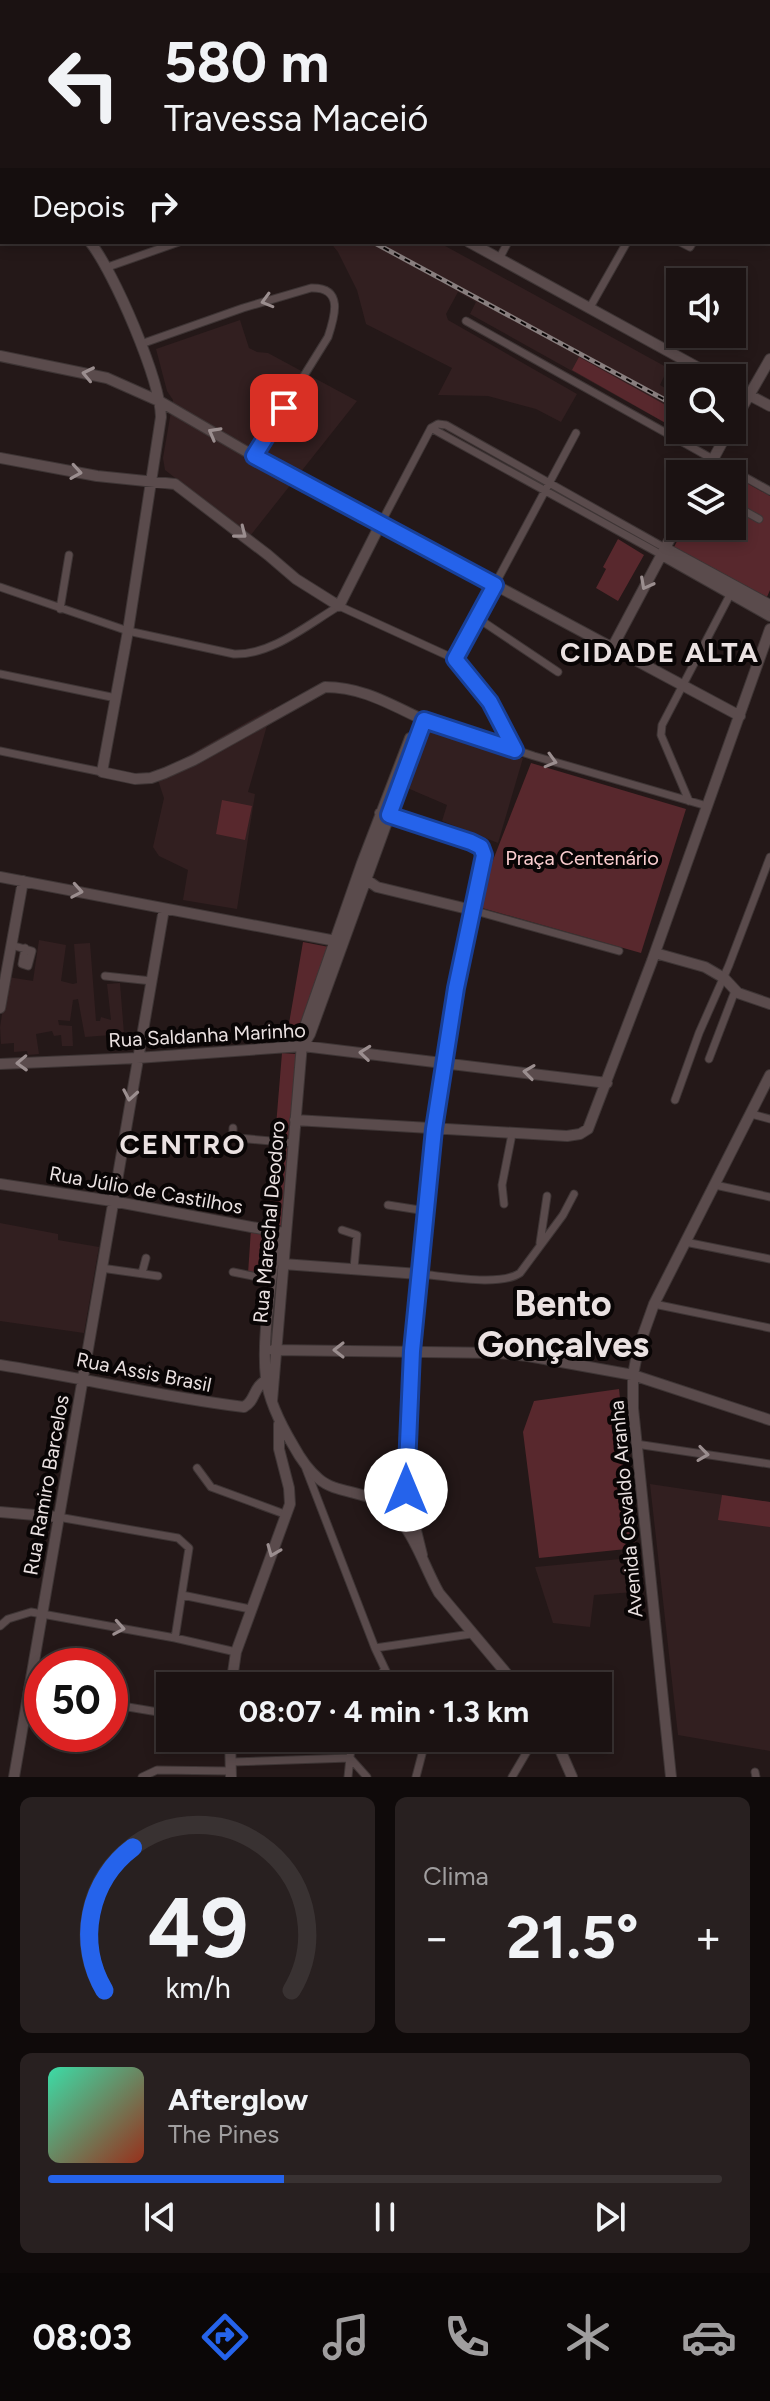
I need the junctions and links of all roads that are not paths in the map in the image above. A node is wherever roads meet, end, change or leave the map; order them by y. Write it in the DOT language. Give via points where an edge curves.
graph roads {
  1 [pos="91,244"];
  2 [pos="173,244"];
  3 [pos="473,244"];
  4 [pos="507,244"];
  5 [pos="626,244"];
  6 [pos="499,259"];
  7 [pos="105,268"];
  8 [pos="589,309"];
  9 [pos="466,321"];
  10 [pos="141,344"];
  11 [pos="0,356"];
  12 [pos="770,359"];
  13 [pos="691,364"];
  14 [pos="746,393"];
  15 [pos="749,395"];
  16 [pos="746,400"];
  17 [pos="161,402"];
  18 [pos="770,406"];
  19 [pos="431,428"];
  20 [pos="576,433"];
  21 [pos="474,441"];
  22 [pos="722,444"];
  23 [pos="470,449"];
  24 [pos="254,456"];
  25 [pos="0,458"];
  26 [pos="713,459"];
  27 [pos="152,481"];
  28 [pos="549,487"];
  29 [pos="770,491"];
  30 [pos="746,512"];
  31 [pos="759,519"];
  32 [pos="381,523"];
  33 [pos="670,540"];
  34 [pos="664,552"];
  35 [pos="69,555"];
  36 [pos="495,585"];
  37 [pos="0,587"];
  38 [pos="733,589"];
  39 [pos="770,605"];
  40 [pos="339,606"];
  41 [pos="60,609"];
  42 [pos="770,616"];
  43 [pos="476,617"];
  44 [pos="770,629"];
  45 [pos="128,631"];
  46 [pos="612,648"];
  47 [pos="455,659"];
  48 [pos="558,672"];
  49 [pos="0,674"];
  50 [pos="681,685"];
  51 [pos="116,698"];
  52 [pos="740,716"];
  53 [pos="421,719"];
  54 [pos="515,750"];
  55 [pos="0,751"];
  56 [pos="102,772"];
  57 [pos="689,801"];
  58 [pos="707,806"];
  59 [pos="384,814"];
  60 [pos="770,857"];
  61 [pos="362,863"];
  62 [pos="0,877"];
  63 [pos="23,881"];
  64 [pos="365,881"];
  65 [pos="164,909"];
  66 [pos="472,910"];
  67 [pos="338,942"];
  68 [pos="11,945"];
  69 [pos="25,948"];
  70 [pos="619,951"];
  71 [pos="655,953"];
  72 [pos="105,976"];
  73 [pos="723,978"];
  74 [pos="152,981"];
  75 [pos="735,991"];
  76 [pos="770,1004"];
  77 [pos="0,1008"];
  78 [pos="303,1041"];
  79 [pos="137,1058"];
  80 [pos="709,1059"];
  81 [pos="443,1062"];
  82 [pos="0,1064"];
  83 [pos="770,1075"];
  84 [pos="607,1083"];
  85 [pos="675,1100"];
  86 [pos="751,1114"];
  87 [pos="770,1119"];
  88 [pos="295,1120"];
  89 [pos="233,1128"];
  90 [pos="434,1129"];
  91 [pos="512,1134"];
  92 [pos="293,1143"];
  93 [pos="0,1184"];
  94 [pos="715,1185"];
  95 [pos="574,1194"];
  96 [pos="547,1196"];
  97 [pos="770,1197"];
  98 [pos="112,1201"];
  99 [pos="504,1204"];
  100 [pos="388,1205"];
  101 [pos="426,1211"];
  102 [pos="342,1230"];
  103 [pos="281,1233"];
  104 [pos="685,1242"];
  105 [pos="540,1246"];
  106 [pos="146,1258"];
  107 [pos="770,1259"];
  108 [pos="283,1264"];
  109 [pos="101,1268"];
  110 [pos="354,1268"];
  111 [pos="233,1272"];
  112 [pos="142,1273"];
  113 [pos="419,1274"];
  114 [pos="158,1276"];
  115 [pos="272,1280"];
  116 [pos="654,1304"];
  117 [pos="770,1328"];
  118 [pos="271,1350"];
  119 [pos="412,1351"];
  120 [pos="0,1365"];
  121 [pos="633,1375"];
  122 [pos="271,1377"];
  123 [pos="83,1378"];
  124 [pos="770,1420"];
  125 [pos="279,1422"];
  126 [pos="636,1444"];
  127 [pos="770,1464"];
  128 [pos="305,1465"];
  129 [pos="197,1468"];
  130 [pos="334,1487"];
  131 [pos="316,1496"];
  132 [pos="408,1498"];
  133 [pos="386,1506"];
  134 [pos="0,1512"];
  135 [pos="287,1515"];
  136 [pos="58,1517"];
  137 [pos="422,1555"];
  138 [pos="182,1595"];
  139 [pos="250,1609"];
  140 [pos="42,1614"];
  141 [pos="0,1626"];
  142 [pos="471,1634"];
  143 [pos="175,1638"];
  144 [pos="37,1648"];
  145 [pos="375,1648"];
  146 [pos="236,1652"];
  147 [pos="384,1670"];
  148 [pos="233,1672"];
  149 [pos="505,1672"];
  150 [pos="128,1707"];
  151 [pos="156,1712"];
  152 [pos="24,1720"];
  153 [pos="351,1752"];
  154 [pos="422,1752"];
  155 [pos="527,1752"];
  156 [pos="561,1752"];
  157 [pos="350,1758"];
  158 [pos="231,1770"];
  159 [pos="14,1777"];
  160 [pos="142,1777"];
  161 [pos="348,1777"];
  162 [pos="367,1777"];
  163 [pos="416,1777"];
  164 [pos="512,1777"];
  165 [pos="572,1777"];
  166 [pos="671,1777"];
  1 -- 7 [label="main road"];
  2 -- 7 [label="street"];
  3 -- 6 [label="main road"];
  4 -- 6 [label="street"];
  5 -- 8 [label="street"];
  6 -- 8 [label="main road"];
  7 -- 10 [label="main road"];
  8 -- 13 [label="main road"];
  9 -- 26 [label="street"];
  10 -- 17 [label="main road"];
  24 -- 10 [label="street, one-way" via="328,337 335,303 329,292 311,288"];
  17 -- 11 [label="main road, one-way" via="107,378"];
  12 -- 15 [label="main road"];
  14 -- 15 [label="main road"];
  15 -- 16 [label="main road"];
  15 -- 18 [label="main road"];
  24 -- 17 [label="main road, one-way"];
  17 -- 27 [label="main road"];
  19 -- 21 [label="street" via="446,425"];
  19 -- 23 [label="street"];
  19 -- 32 [label="street"];
  20 -- 28 [label="street"];
  21 -- 23 [label="street"];
  21 -- 28 [label="street"];
  22 -- 26 [label="main road"];
  23 -- 28 [label="street"];
  24 -- 32 [label="main road"];
  25 -- 27 [label="main road, one-way"];
  26 -- 29 [label="street"];
  27 -- 40 [label="main road, one-way" via="188,492 296,579"];
  27 -- 45 [label="main road"];
  28 -- 34 [label="street"];
  28 -- 36 [label="street"];
  30 -- 31 [label="street"];
  32 -- 36 [label="main road"];
  32 -- 40 [label="main road"];
  33 -- 34 [label="main road"];
  34 -- 38 [label="main road"];
  34 -- 46 [label="main road, one-way"];
  35 -- 41 [label="street"];
  36 -- 43 [label="street"];
  36 -- 46 [label="main road"];
  37 -- 41 [label="street"];
  38 -- 39 [label="main road"];
  38 -- 42 [label="main road"];
  38 -- 50 [label="street"];
  40 -- 45 [label="street" via="250,655"];
  40 -- 47 [label="street"];
  41 -- 45 [label="street"];
  43 -- 47 [label="street"];
  43 -- 48 [label="street"];
  44 -- 52 [label="main road"];
  45 -- 51 [label="main road"];
  46 -- 50 [label="main road"];
  47 -- 54 [label="street" via="490,702"];
  49 -- 51 [label="street"];
  50 -- 52 [label="main road"];
  50 -- 57 [label="street" via="661,735"];
  51 -- 56 [label="main road"];
  52 -- 58 [label="main road"];
  53 -- 54 [label="street"];
  53 -- 56 [label="main road" via="364,691 325,687 165,773 135,779"];
  53 -- 59 [label="main road"];
  54 -- 57 [label="street, one-way"];
  55 -- 56 [label="street"];
  57 -- 58 [label="street"];
  58 -- 71 [label="main road"];
  59 -- 61 [label="main road"];
  59 -- 64 [label="main road"];
  59 -- 66 [label="main road" via="481,847 484,855"];
  60 -- 73 [label="street"];
  61 -- 64 [label="main road"];
  61 -- 67 [label="main road"];
  62 -- 63 [label="main road"];
  63 -- 65 [label="main road, one-way"];
  63 -- 68 [label="main road"];
  64 -- 66 [label="main road"];
  64 -- 67 [label="main road"];
  65 -- 67 [label="main road"];
  65 -- 74 [label="main road, Rua Ramiro Barcelos"];
  66 -- 70 [label="street"];
  66 -- 81 [label="main road"];
  67 -- 78 [label="main road, Rua Marechal Deodoro" via="310,1034"];
  68 -- 69 [label="street"];
  68 -- 77 [label="main road"];
  71 -- 73 [label="main road" via="705,967"];
  71 -- 84 [label="main road"];
  72 -- 74 [label="street"];
  73 -- 75 [label="main road"];
  73 -- 85 [label="street"];
  74 -- 79 [label="main road, Rua Ramiro Barcelos"];
  75 -- 76 [label="main road"];
  75 -- 80 [label="street"];
  78 -- 79 [label="main road, Rua Saldanha Marinho"];
  81 -- 78 [label="main road, Rua Saldanha Marinho, one-way"];
  78 -- 88 [label="main road, Rua Marechal Deodoro"];
  79 -- 82 [label="main road, Rua Saldanha Marinho, one-way"];
  79 -- 98 [label="main road, Rua Ramiro Barcelos, one-way"];
  84 -- 81 [label="main road, Rua Saldanha Marinho, one-way"];
  81 -- 90 [label="main road"];
  83 -- 86 [label="main road, Avenida Osvaldo Aranha"];
  84 -- 91 [label="main road" via="592,1122 580,1134"];
  86 -- 87 [label="street"];
  86 -- 94 [label="main road, Avenida Osvaldo Aranha"];
  88 -- 90 [label="main road"];
  88 -- 92 [label="main road, Rua Marechal Deodoro"];
  89 -- 92 [label="street" via="238,1138"];
  90 -- 91 [label="main road"];
  90 -- 101 [label="main road"];
  91 -- 99 [label="street" via="502,1185"];
  92 -- 103 [label="main road, Rua Marechal Deodoro"];
  93 -- 98 [label="main road, Rua Júlio de Castilhos"];
  94 -- 97 [label="street"];
  94 -- 104 [label="main road, Avenida Osvaldo Aranha"];
  95 -- 105 [label="street"];
  96 -- 105 [label="street"];
  98 -- 103 [label="main road, Rua Júlio de Castilhos"];
  98 -- 109 [label="main road, Rua Ramiro Barcelos"];
  100 -- 101 [label="street"];
  101 -- 113 [label="main road"];
  102 -- 110 [label="street" via="357,1235"];
  103 -- 108 [label="main road, Rua Marechal Deodoro"];
  103 -- 115 [label="main road, Rua Marechal Deodoro"];
  104 -- 107 [label="street"];
  104 -- 116 [label="main road, Avenida Osvaldo Aranha"];
  105 -- 113 [label="street" via="513,1278"];
  106 -- 112 [label="street"];
  108 -- 110 [label="main road"];
  108 -- 118 [label="main road, Rua Marechal Deodoro"];
  109 -- 112 [label="street"];
  109 -- 123 [label="main road, Rua Ramiro Barcelos"];
  110 -- 113 [label="main road"];
  111 -- 115 [label="street"];
  112 -- 114 [label="street"];
  113 -- 119 [label="main road"];
  115 -- 118 [label="main road, Rua Marechal Deodoro"];
  116 -- 117 [label="street"];
  116 -- 121 [label="main road, Avenida Osvaldo Aranha"];
  119 -- 118 [label="main road, one-way"];
  118 -- 122 [label="main road, Rua Marechal Deodoro"];
  119 -- 121 [label="main road" via="528,1356"];
  119 -- 132 [label="main road"];
  120 -- 123 [label="main road, Rua Assis Brasil"];
  121 -- 124 [label="main road"];
  121 -- 126 [label="main road, Avenida Osvaldo Aranha"];
  122 -- 123 [label="main road, Rua Assis Brasil" via="256,1387 244,1407"];
  122 -- 125 [label="main road, Rua Marechal Deodoro"];
  123 -- 136 [label="main road, Rua Ramiro Barcelos"];
  125 -- 128 [label="main road, Rua Marechal Deodoro"];
  125 -- 135 [label="main road" via="290,1497"];
  126 -- 127 [label="street, one-way"];
  126 -- 166 [label="main road, Avenida Osvaldo Aranha"];
  128 -- 130 [label="main road"];
  128 -- 131 [label="street"];
  129 -- 135 [label="street" via="211,1487"];
  130 -- 131 [label="street" via="321,1488"];
  130 -- 133 [label="main road"];
  131 -- 145 [label="street"];
  132 -- 133 [label="main road"];
  132 -- 137 [label="main road"];
  133 -- 137 [label="main road" via="402,1521"];
  134 -- 136 [label="main road"];
  135 -- 139 [label="main road, one-way"];
  136 -- 138 [label="street" via="185,1542 189,1548"];
  136 -- 140 [label="main road, Rua Ramiro Barcelos"];
  137 -- 142 [label="main road" via="439,1593"];
  138 -- 139 [label="street"];
  138 -- 143 [label="street"];
  139 -- 146 [label="main road"];
  140 -- 141 [label="street" via="21,1613"];
  140 -- 143 [label="street, one-way"];
  140 -- 144 [label="main road, Rua Ramiro Barcelos"];
  142 -- 145 [label="street"];
  142 -- 149 [label="main road"];
  143 -- 146 [label="street"];
  145 -- 147 [label="street"];
  146 -- 148 [label="main road"];
  150 -- 151 [label="street"];
  152 -- 159 [label="main road, Rua Ramiro Barcelos"];
  153 -- 157 [label="street"];
  154 -- 163 [label="street"];
  155 -- 164 [label="street"];
  156 -- 165 [label="main road"];
  157 -- 158 [label="street"];
  157 -- 161 [label="street"];
  157 -- 162 [label="street"];
  158 -- 160 [label="street" via="157,1770"];
}
